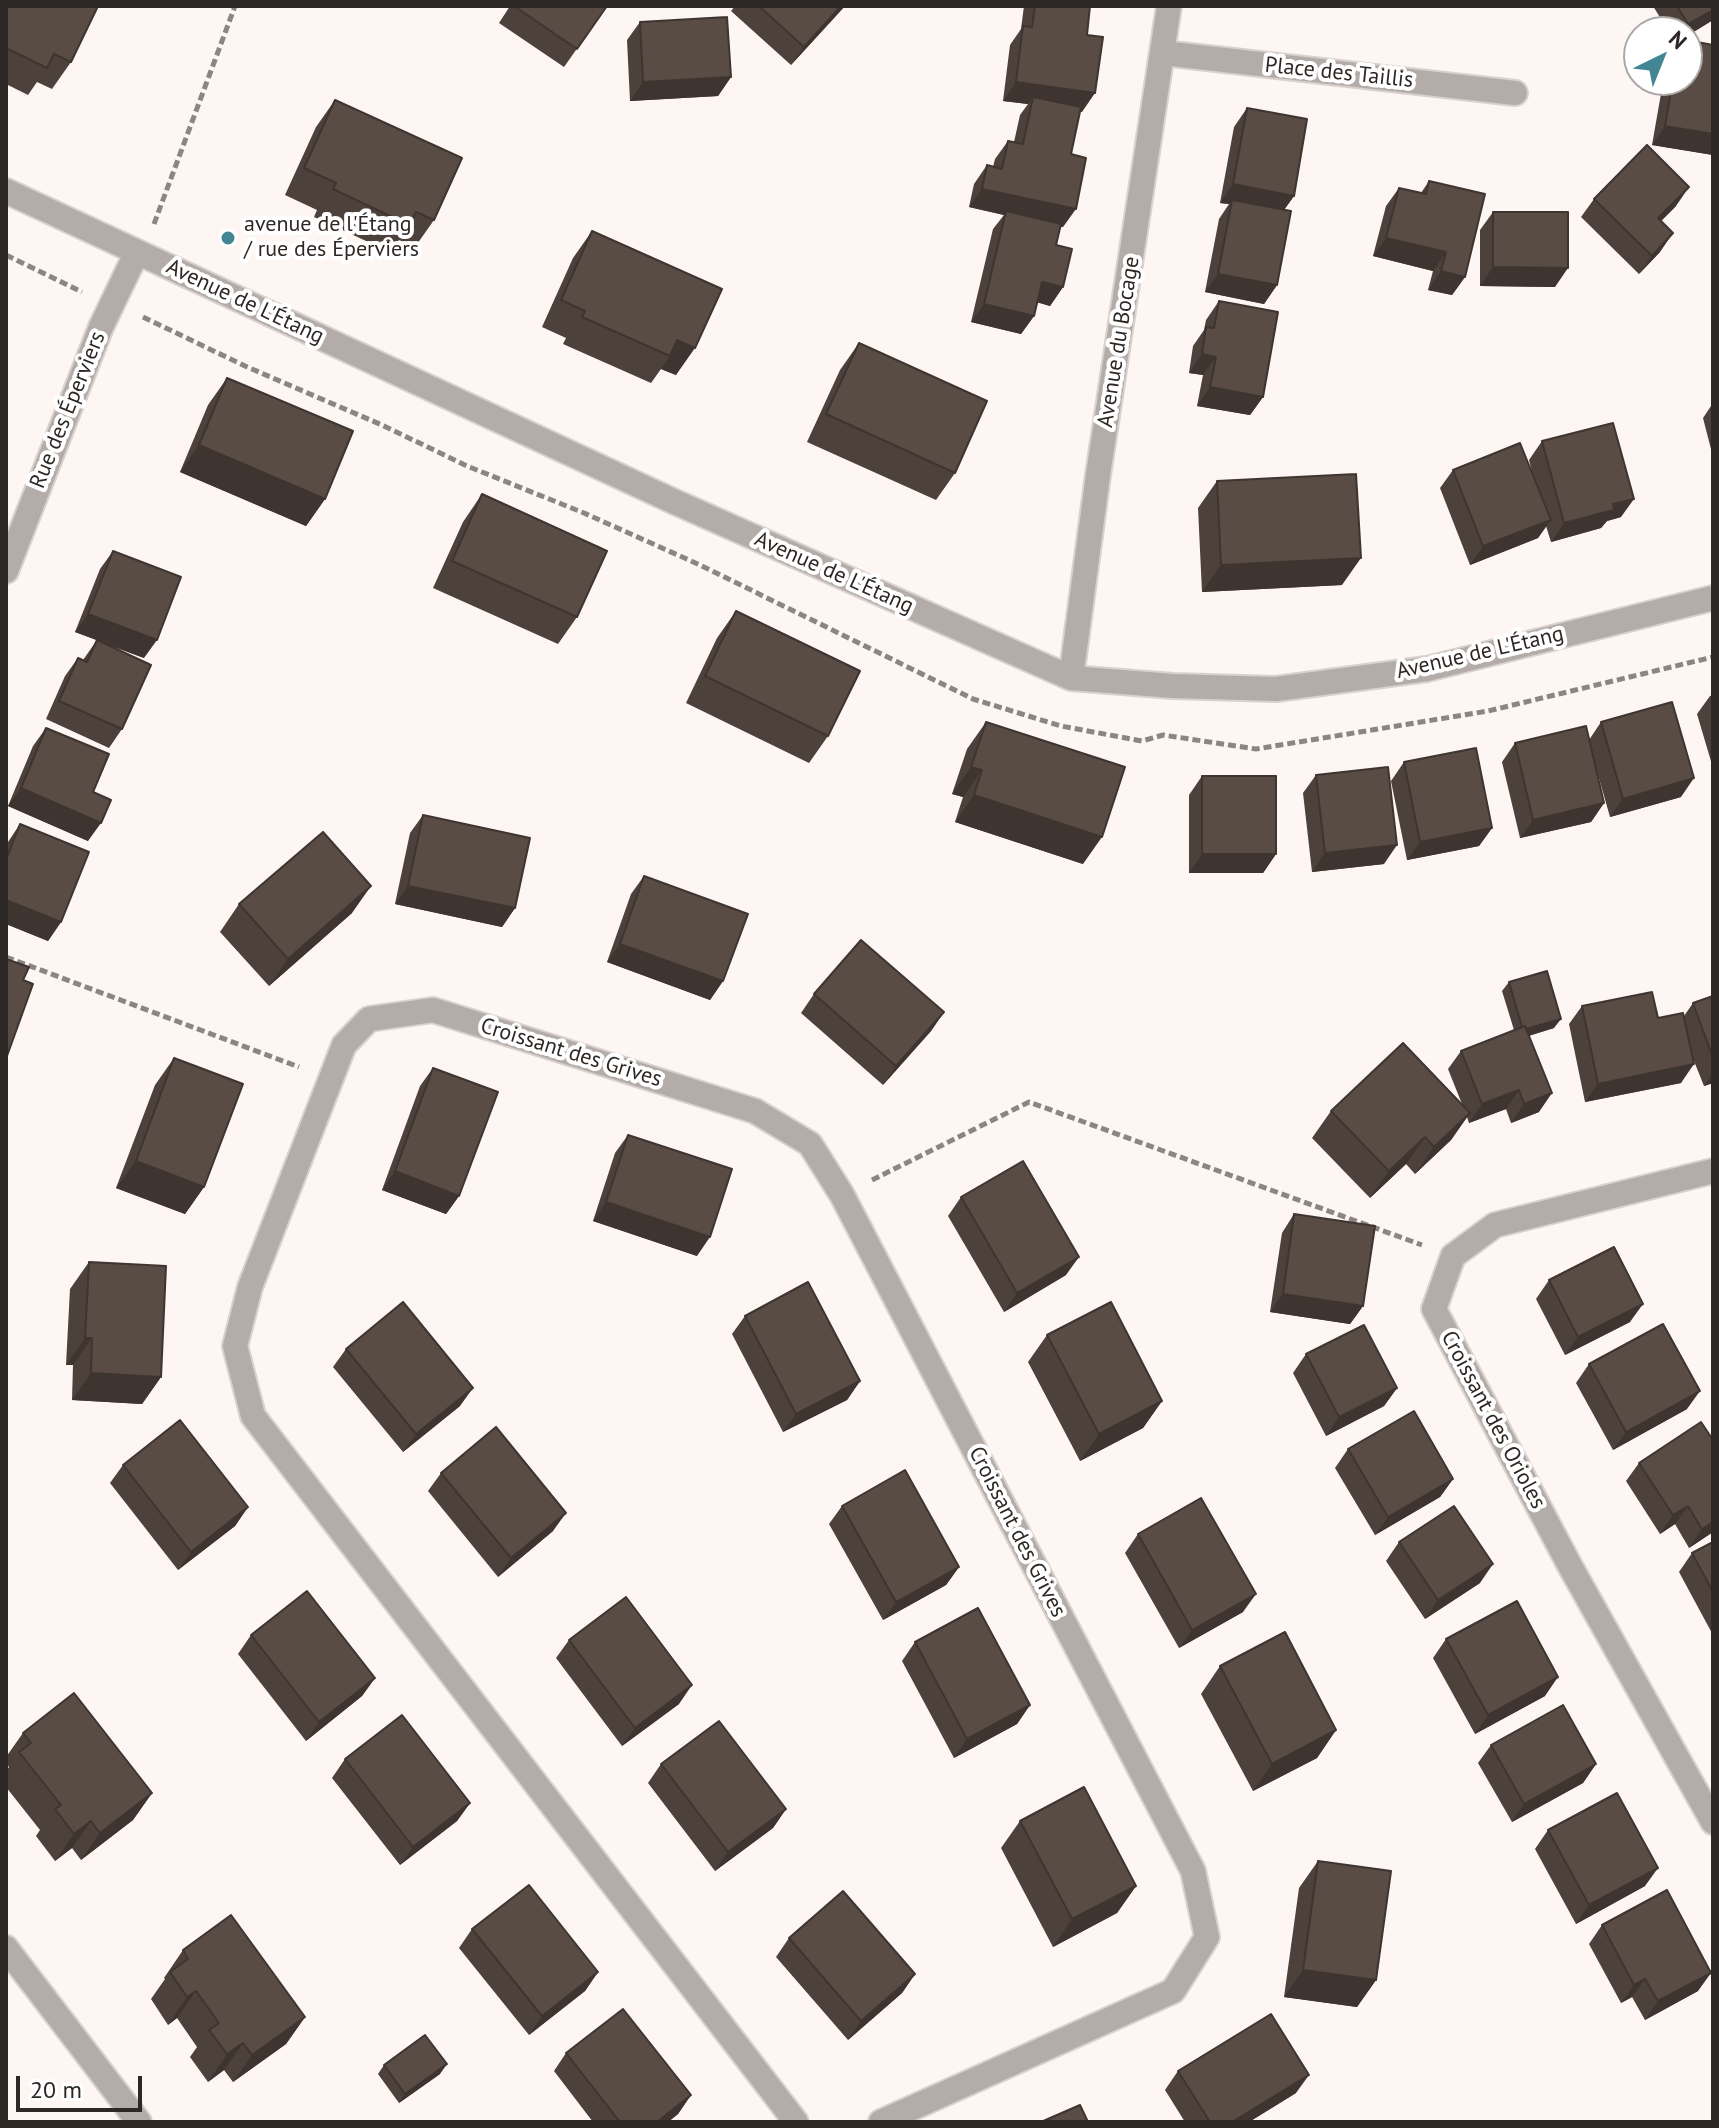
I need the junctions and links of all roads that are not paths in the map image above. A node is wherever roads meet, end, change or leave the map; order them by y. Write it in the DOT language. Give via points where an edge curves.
graph roads {
  1 [pos="1169,6"];
  2 [pos="1163,53"];
  3 [pos="1515,93"];
  4 [pos="6,191"];
  5 [pos="137,252"];
  6 [pos="6,571"];
  7 [pos="1713,598"];
  8 [pos="1071,678"];
  9 [pos="1713,1171"];
  10 [pos="1713,1822"];
  11 [pos="6,1948"];
  12 [pos="139,2122"];
  13 [pos="796,2122"];
  14 [pos="881,2122"];
  1 -- 2 [label="street, Avenue du Bocage"];
  2 -- 3 [label="street, Place des Taillis"];
  2 -- 8 [label="street, Avenue du Bocage"];
  4 -- 5 [label="street, Avenue de L'Étang"];
  5 -- 6 [label="street, Rue des Éperviers" via="101,327"];
  5 -- 8 [label="street, Avenue de L'Étang" via="675,502"];
  7 -- 8 [label="street, Avenue de L'Étang" via="1427,669 1276,689"];
  9 -- 10 [label="street, Croissant des Orioles" via="1495,1225 1453,1256 1434,1309"];
  11 -- 12 [label="street"];
  13 -- 14 [label="street, Croissant des Grives" via="253,1416 235,1346 250,1287 344,1045 369,1019 433,1010 755,1111 810,1144 842,1195 1193,1871 1207,1937 1173,1991"];
}
